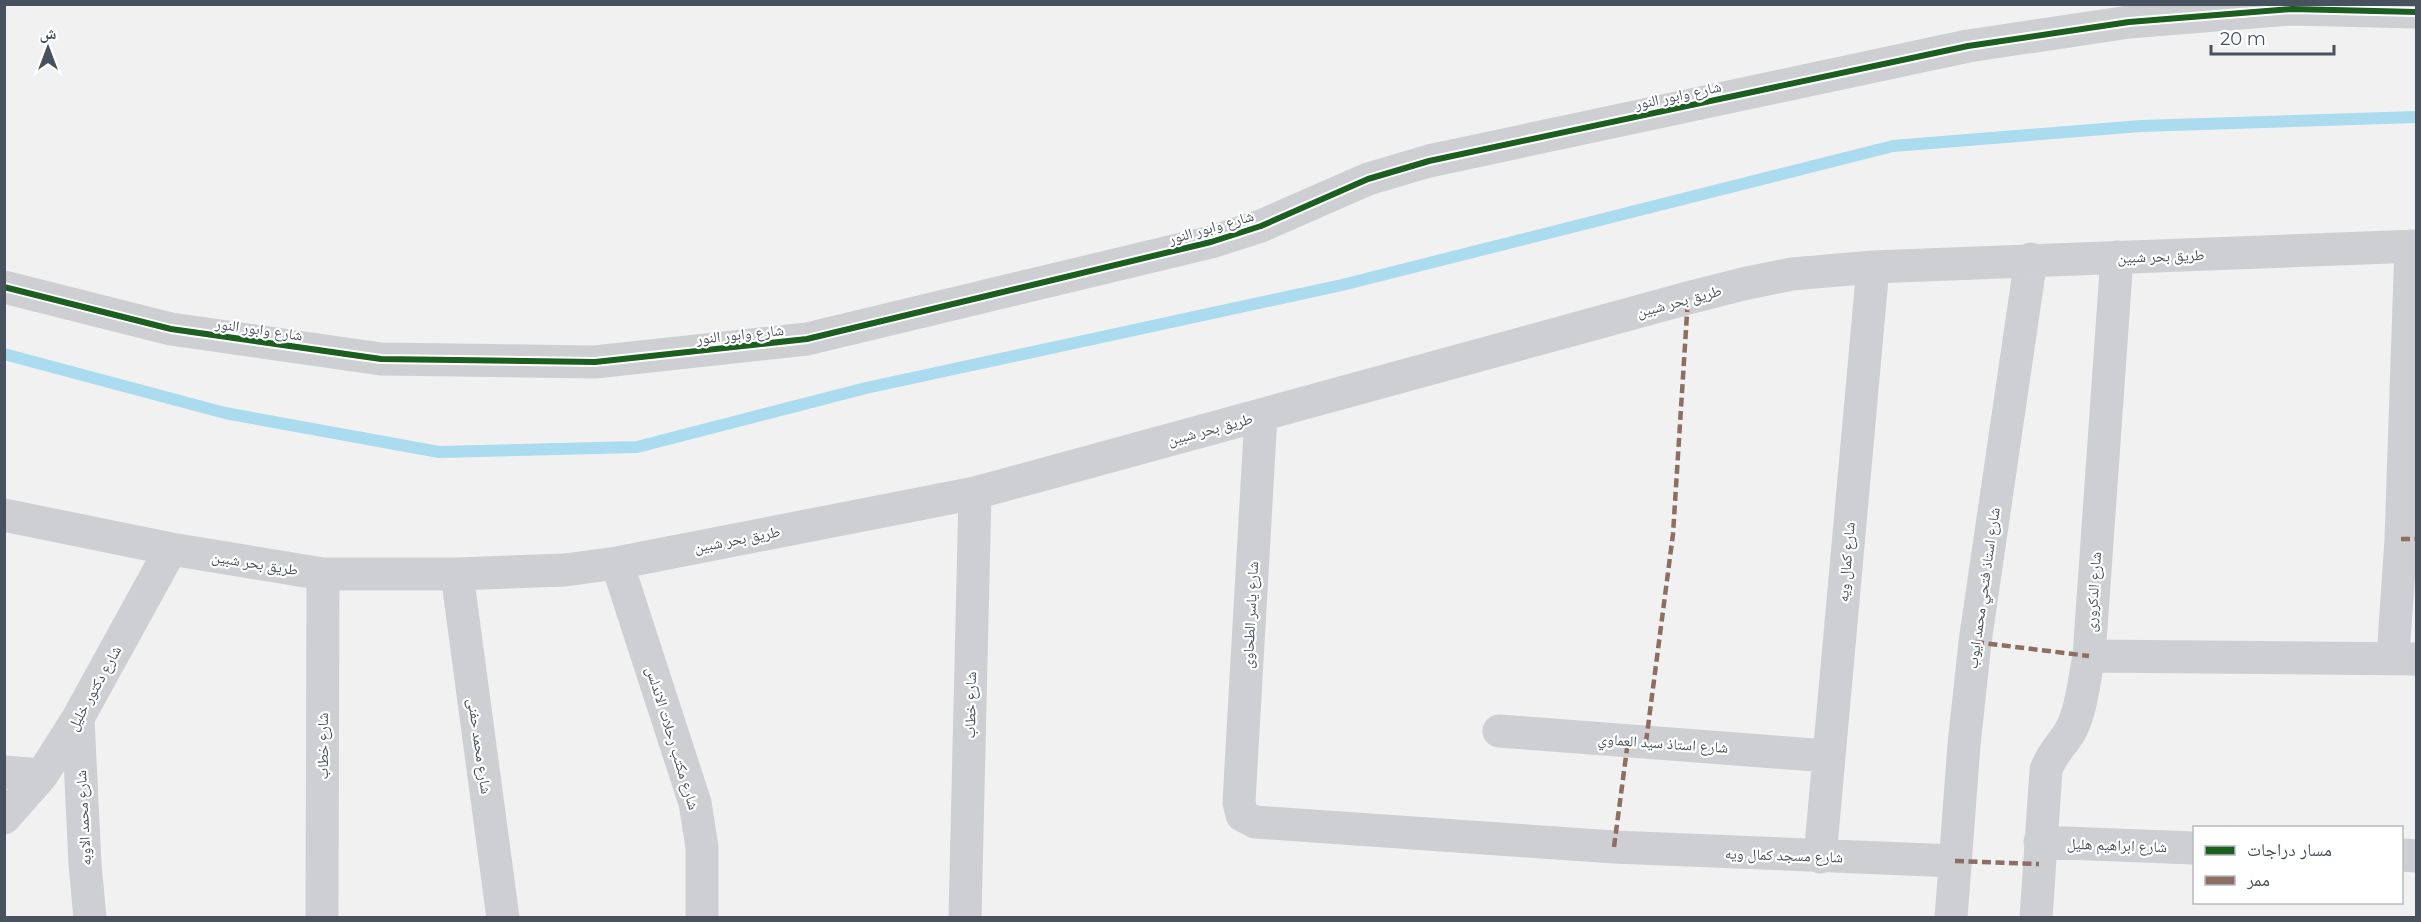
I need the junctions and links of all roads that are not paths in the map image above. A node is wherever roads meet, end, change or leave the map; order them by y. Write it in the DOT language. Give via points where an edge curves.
graph roads {
  1 [pos="2416,12"];
  2 [pos="2414,246"];
  3 [pos="2117,257"];
  4 [pos="2031,259"];
  5 [pos="1873,267"];
  6 [pos="4,287"];
  7 [pos="1261,415"];
  8 [pos="975,493"];
  9 [pos="4,515"];
  10 [pos="171,549"];
  11 [pos="616,563"];
  12 [pos="322,574"];
  13 [pos="457,574"];
  14 [pos="2089,656"];
  15 [pos="2410,662"];
  16 [pos="78,718"];
  17 [pos="1499,731"];
  18 [pos="1828,756"];
  19 [pos="4,772"];
  20 [pos="42,775"];
  21 [pos="1242,815"];
  22 [pos="4,818"];
  23 [pos="2040,842"];
  24 [pos="2193,848"];
  25 [pos="1820,857"];
  26 [pos="1955,861"];
  27 [pos="90,918"];
  28 [pos="322,918"];
  29 [pos="503,918"];
  30 [pos="702,918"];
  31 [pos="965,918"];
  32 [pos="1951,918"];
  33 [pos="2036,918"];
  1 -- 6 [label="street, شارع وابور النور" via="2292,9 2129,22 1968,45 1430,161 1368,179 1261,226 1211,242 807,339 595,362 381,358 171,329"];
  2 -- 3 [label="street, طريق بحر شبين"];
  2 -- 15 [label="street" via="2401,539"];
  3 -- 4 [label="street, طريق بحر شبين"];
  3 -- 14 [label="street, شارع الدكرورى"];
  4 -- 5 [label="street, طريق بحر شبين"];
  4 -- 26 [label="street, شارع استاذ فتحي محمد ايوب" via="1975,642"];
  5 -- 7 [label="street, طريق بحر شبين" via="1792,274 1743,284"];
  5 -- 18 [label="street, شارع كمال ويه"];
  7 -- 8 [label="street, طريق بحر شبين"];
  7 -- 21 [label="street, شارع ياسر الطحاوى" via="1239,802"];
  8 -- 11 [label="street, طريق بحر شبين"];
  8 -- 31 [label="street, شارع خطاب"];
  9 -- 10 [label="street, طريق بحر شبين"];
  10 -- 12 [label="street, طريق بحر شبين"];
  10 -- 16 [label="street, شارع دكتور خليل"];
  11 -- 13 [label="street, طريق بحر شبين" via="565,570"];
  11 -- 30 [label="street, شارع مكتب رحلات الاندلس" via="695,803 702,847"];
  12 -- 13 [label="street, طريق بحر شبين"];
  12 -- 28 [label="street, شارع خطاب"];
  13 -- 29 [label="street, شارع محمد حفنى"];
  14 -- 15 [label="street"];
  14 -- 23 [label="street, شارع الدكرورى" via="2077,715 2046,770"];
  16 -- 20 [label="street, شارع دكتور خليل"];
  16 -- 27 [label="street, شارع محمد الاوبه"];
  17 -- 18 [label="street, شارع استاذ سيد العماوي"];
  18 -- 25 [label="street, شارع كمال ويه"];
  19 -- 20 [label="street"];
  20 -- 22 [label="street, شارع دكتور خليل"];
  21 -- 25 [label="street, شارع مسجد كمال ويه" via="1255,822"];
  23 -- 24 [label="street, شارع ابراهيم هليل"];
  23 -- 33 [label="street, شارع الدكرورى"];
  25 -- 26 [label="street, شارع مسجد كمال ويه"];
  26 -- 32 [label="street, شارع استاذ فتحي محمد ايوب"];
}
